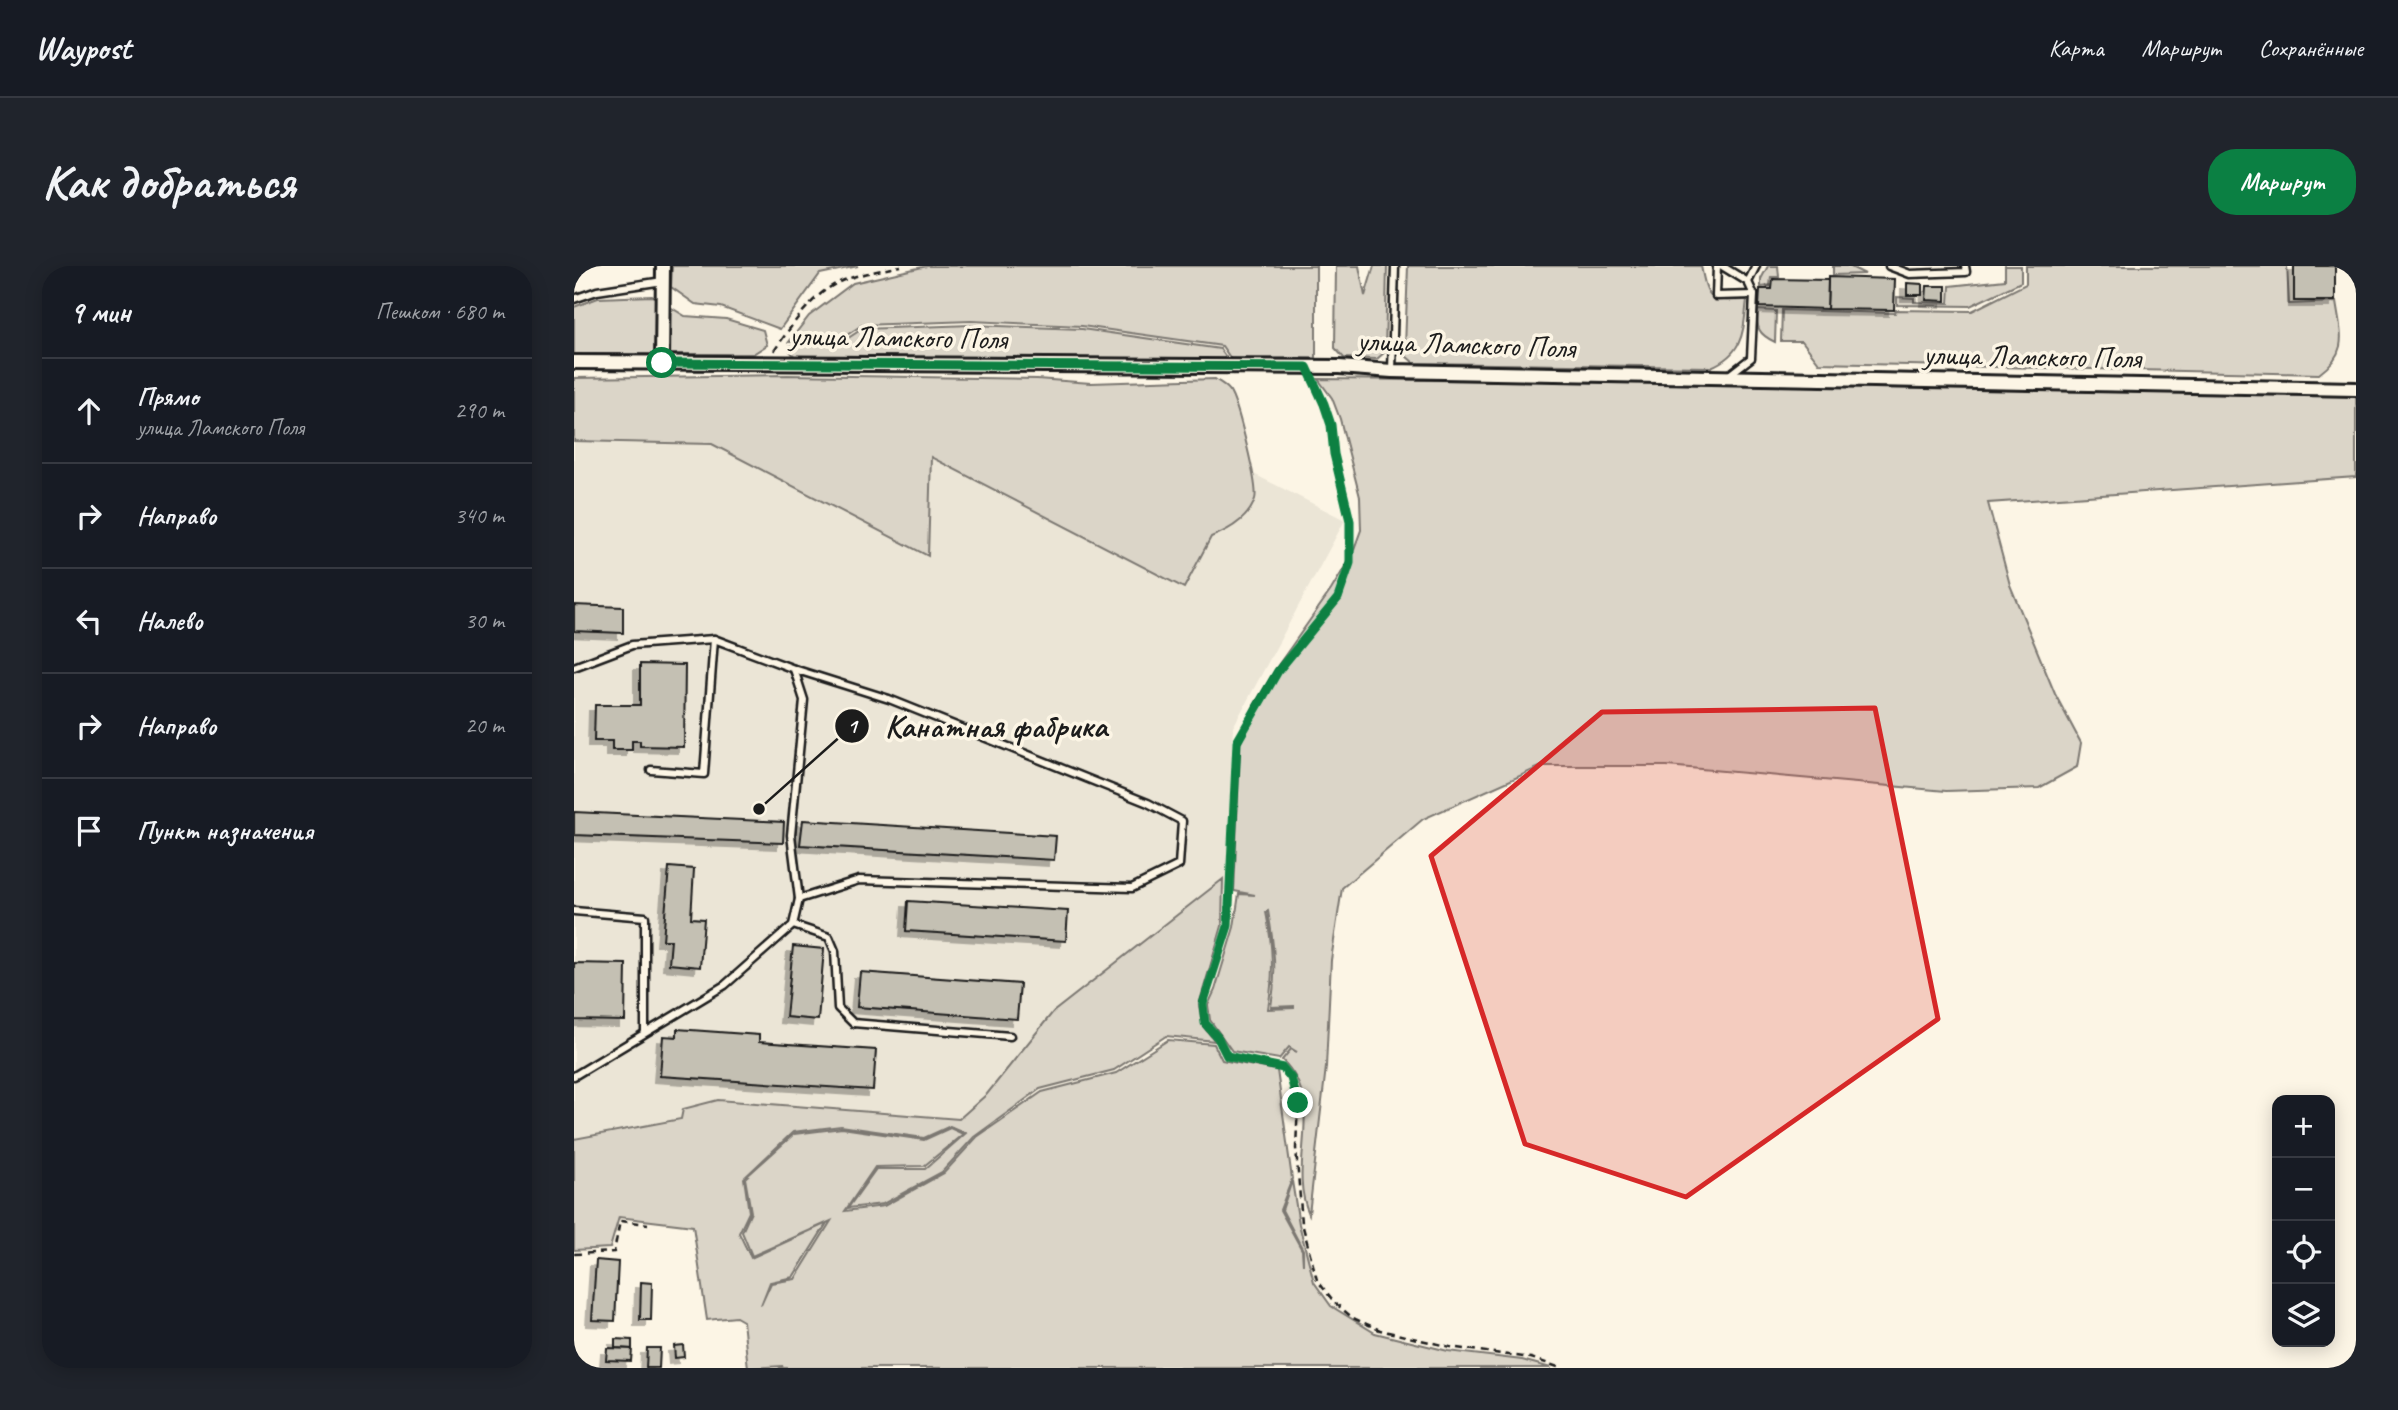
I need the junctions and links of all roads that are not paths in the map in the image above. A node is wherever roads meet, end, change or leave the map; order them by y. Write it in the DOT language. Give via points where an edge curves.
graph roads {
  1 [pos="663,266"];
  2 [pos="1395,266"];
  3 [pos="1720,266"];
  4 [pos="1756,266"];
  5 [pos="1889,266"];
  6 [pos="1965,266"];
  7 [pos="663,281"];
  8 [pos="1748,282"];
  9 [pos="1754,295"];
  10 [pos="574,299"];
  11 [pos="574,362"];
  12 [pos="662,363"];
  13 [pos="1392,371"];
  14 [pos="1728,376"];
  15 [pos="2356,389"];
  16 [pos="714,639"];
  17 [pos="574,667"];
  18 [pos="794,669"];
  19 [pos="651,771"];
  20 [pos="799,899"];
  21 [pos="574,911"];
  22 [pos="793,925"];
  23 [pos="645,1032"];
  24 [pos="1010,1035"];
  25 [pos="574,1076"];
  1 -- 7 [label="street"];
  2 -- 13 [label="lane"];
  3 -- 8 [label="lane"];
  3 -- 9 [label="lane" via="1716,296"];
  4 -- 8 [label="lane"];
  5 -- 6 [label="lane" via="1910,274 1966,272"];
  7 -- 10 [label="lane"];
  7 -- 12 [label="street"];
  8 -- 9 [label="lane"];
  9 -- 14 [label="lane" via="1751,358"];
  11 -- 12 [label="street, улица Ламского Поля"];
  12 -- 13 [label="street, улица Ламского Поля"];
  13 -- 14 [label="street, улица Ламского Поля"];
  14 -- 15 [label="street, улица Ламского Поля"];
  16 -- 17 [label="lane" via="632,645"];
  16 -- 18 [label="lane"];
  16 -- 19 [label="lane" via="704,774"];
  18 -- 20 [label="lane" via="804,700 791,835"];
  18 -- 20 [label="lane" via="889,699 1148,803 1182,821 1180,865 1132,888 859,880"];
  20 -- 22 [label="lane"];
  21 -- 23 [label="lane" via="645,917"];
  22 -- 23 [label="lane" via="725,985"];
  22 -- 24 [label="lane" via="829,937 835,951 838,1008 853,1023"];
  23 -- 25 [label="lane"];
}
